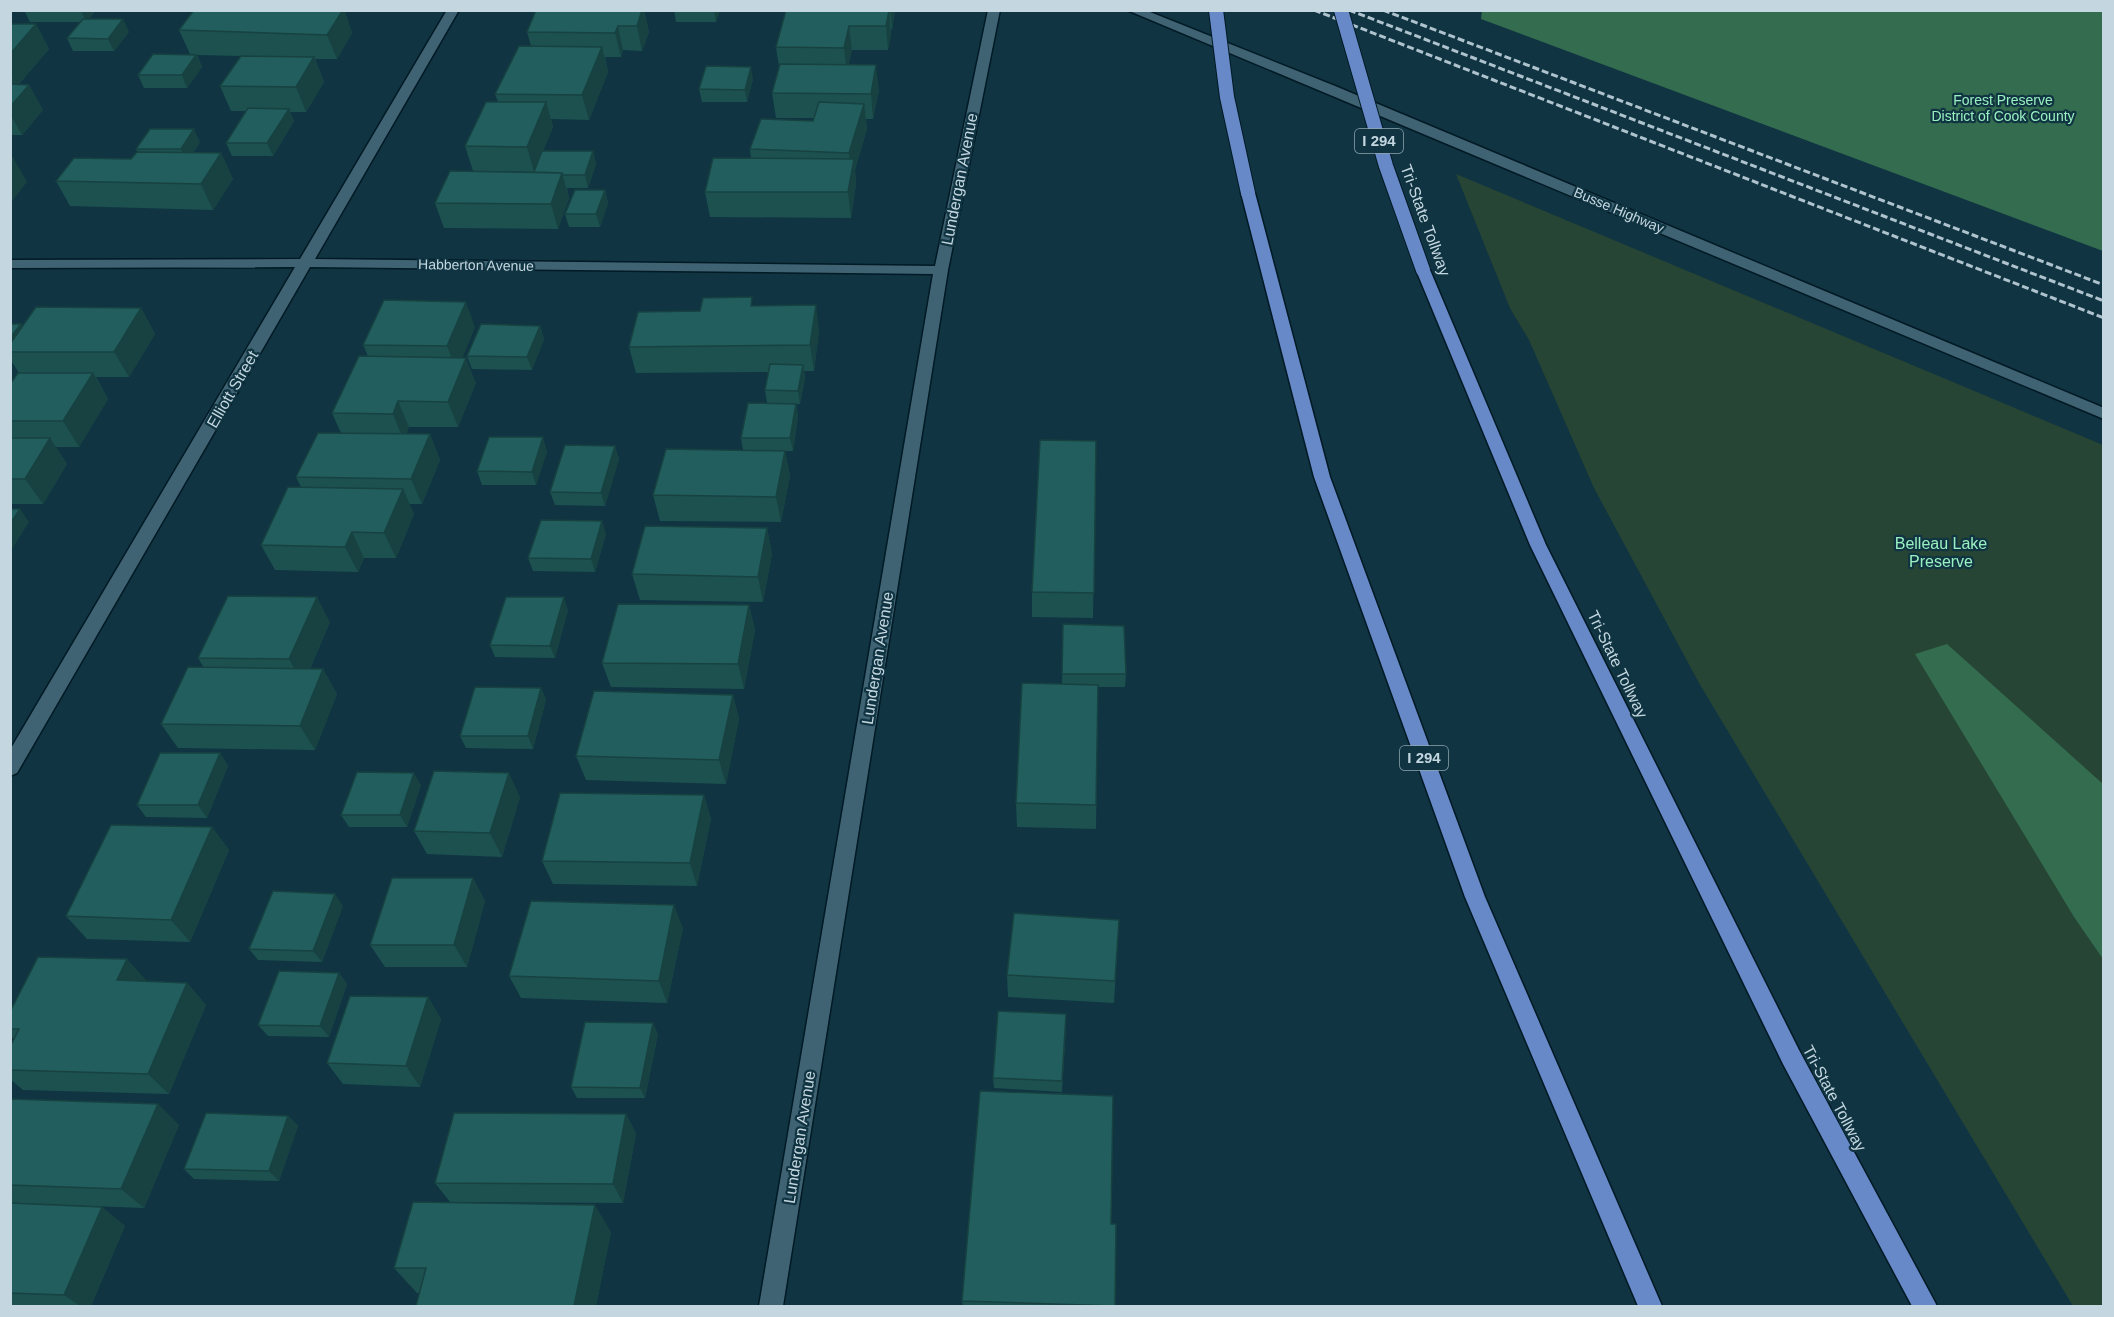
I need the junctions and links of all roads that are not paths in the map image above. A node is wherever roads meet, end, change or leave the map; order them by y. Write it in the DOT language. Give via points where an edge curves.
graph roads {
  1 [pos="453,10"];
  2 [pos="994,10"];
  3 [pos="1133,10"];
  4 [pos="1216,10"];
  5 [pos="1341,10"];
  6 [pos="305,263"];
  7 [pos="10,264"];
  8 [pos="941,270"];
  9 [pos="2103,414"];
  10 [pos="10,768"];
  11 [pos="771,1306"];
  12 [pos="1650,1306"];
  13 [pos="1925,1306"];
  1 -- 6 [label="street, Elliott Street"];
  2 -- 8 [label="street, Lundergan Avenue"];
  3 -- 9 [label="street, Busse Highway" via="1331,89"];
  4 -- 12 [label="highway, I 294, bridge" via="1227,97 1248,193 1322,477 1475,897"];
  5 -- 13 [label="highway, Tri-State Tollway / I 294, bridge" via="1386,166 1423,270 1538,545 1791,1057"];
  6 -- 7 [label="street, Habberton Avenue"];
  6 -- 8 [label="street, Habberton Avenue"];
  6 -- 10 [label="street, Elliott Street"];
  8 -- 11 [label="street, Lundergan Avenue"];
}
